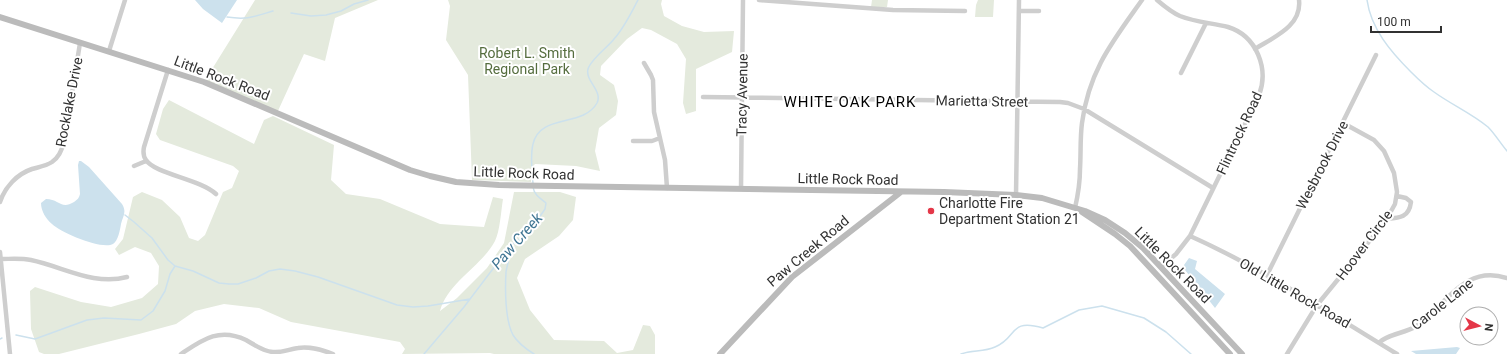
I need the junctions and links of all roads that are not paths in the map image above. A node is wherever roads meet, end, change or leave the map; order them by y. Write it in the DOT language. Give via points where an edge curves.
graph roads {
  1 [pos="125,0"];
  2 [pos="743,0"];
  3 [pos="759,0"];
  4 [pos="1019,0"];
  5 [pos="1142,0"];
  6 [pos="1157,0"];
  7 [pos="1299,0"];
  8 [pos="1039,10"];
  9 [pos="965,11"];
  10 [pos="1019,11"];
  11 [pos="0,17"];
  12 [pos="1206,22"];
  13 [pos="80,43"];
  14 [pos="1255,49"];
  15 [pos="109,52"];
  16 [pos="1376,55"];
  17 [pos="644,63"];
  18 [pos="168,70"];
  19 [pos="1181,73"];
  20 [pos="703,97"];
  21 [pos="742,97"];
  22 [pos="1018,102"];
  23 [pos="1084,109"];
  24 [pos="1343,123"];
  25 [pos="660,138"];
  26 [pos="633,141"];
  27 [pos="146,161"];
  28 [pos="134,166"];
  29 [pos="667,188"];
  30 [pos="1213,188"];
  31 [pos="741,189"];
  32 [pos="901,192"];
  33 [pos="216,194"];
  34 [pos="1016,194"];
  35 [pos="1397,196"];
  36 [pos="0,202"];
  37 [pos="1075,208"];
  38 [pos="1386,219"];
  39 [pos="1190,236"];
  40 [pos="0,252"];
  41 [pos="1,259"];
  42 [pos="1161,267"];
  43 [pos="1267,275"];
  44 [pos="127,277"];
  45 [pos="1507,278"];
  46 [pos="1317,305"];
  47 [pos="1379,343"];
  48 [pos="281,353"];
  49 [pos="10,354"];
  50 [pos="181,354"];
  51 [pos="334,354"];
  52 [pos="720,354"];
  53 [pos="1230,354"];
  54 [pos="1242,354"];
  55 [pos="1287,354"];
  56 [pos="1397,354"];
  1 -- 15 [label="street"];
  2 -- 21 [label="street, Tracy Avenue"];
  3 -- 9 [label="street" via="893,10"];
  4 -- 10 [label="street"];
  5 -- 23 [label="street" via="1099,63"];
  6 -- 12 [label="street, Flintrock Road" via="1176,14"];
  7 -- 14 [label="street" via="1298,13 1292,24"];
  8 -- 10 [label="street"];
  10 -- 22 [label="street"];
  11 -- 13 [label="main road, Little Rock Road"];
  12 -- 14 [label="street, Flintrock Road" via="1239,32"];
  12 -- 19 [label="street"];
  13 -- 15 [label="main road, Little Rock Road"];
  13 -- 36 [label="street, Rocklake Drive" via="61,151 53,161 25,172 12,182"];
  14 -- 30 [label="street, Flintrock Road" via="1262,69 1261,89"];
  15 -- 18 [label="main road, Little Rock Road"];
  16 -- 24 [label="street, Wesbrook Drive"];
  17 -- 25 [label="street" via="652,75 654,112"];
  18 -- 27 [label="street" via="144,148"];
  18 -- 29 [label="main road, Little Rock Road" via="222,89 416,172 447,180 546,186"];
  20 -- 21 [label="street, Marietta Street"];
  21 -- 22 [label="street, Marietta Street"];
  21 -- 31 [label="street, Tracy Avenue"];
  22 -- 23 [label="street, Marietta Street" via="1060,102"];
  22 -- 34 [label="street"];
  23 -- 30 [label="street, Marietta Street"];
  23 -- 37 [label="street" via="1080,136 1080,179"];
  24 -- 35 [label="street, Hoover Circle" via="1374,140 1384,151 1394,173"];
  24 -- 43 [label="street, Wesbrook Drive"];
  25 -- 26 [label="street"];
  25 -- 29 [label="street"];
  27 -- 28 [label="street"];
  27 -- 33 [label="street" via="153,167 207,187"];
  29 -- 31 [label="main road, Little Rock Road"];
  30 -- 39 [label="street, Flintrock Road"];
  31 -- 32 [label="main road, Little Rock Road"];
  32 -- 34 [label="main road, Little Rock Road"];
  32 -- 52 [label="main road, Paw Creek Road" via="792,277"];
  34 -- 37 [label="main road, Little Rock Road" via="1042,198"];
  35 -- 38 [label="street, Hoover Circle"];
  35 -- 38 [label="street" via="1411,202 1410,208 1406,215"];
  37 -- 42 [label="main road, Little Rock Road" via="1094,214 1115,226 1135,240"];
  37 -- 53 [label="main road, Little Rock Road" via="1130,246"];
  38 -- 46 [label="street, Hoover Circle"];
  39 -- 42 [label="street, Flintrock Road" via="1176,254"];
  39 -- 43 [label="street, Old Little Rock Road"];
  40 -- 41 [label="street"];
  41 -- 44 [label="street" via="33,260 100,279"];
  41 -- 49 [label="street"];
  42 -- 54 [label="main road, Little Rock Road"];
  43 -- 46 [label="street, Old Little Rock Road"];
  45 -- 47 [label="street, Carole Lane" via="1487,275 1470,279 1418,324 1407,331 1382,339"];
  46 -- 47 [label="street, Old Little Rock Road"];
  46 -- 55 [label="street, Hoover Circle"];
  47 -- 56 [label="street, Old Little Rock Road"];
  48 -- 50 [label="street" via="257,347 235,336 224,335 207,337"];
  48 -- 51 [label="street" via="297,348 311,348"];
}
